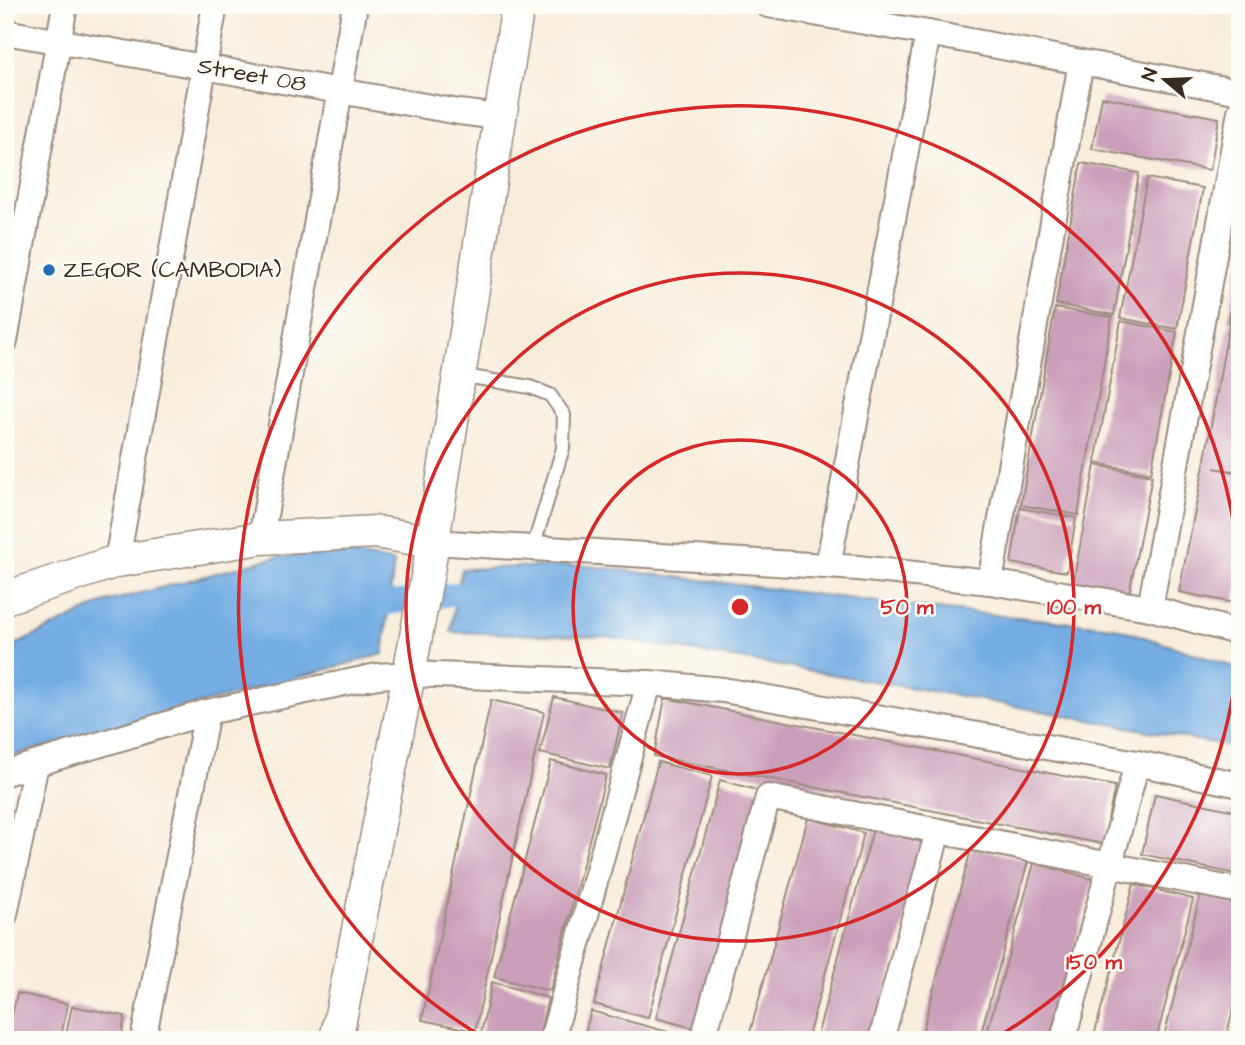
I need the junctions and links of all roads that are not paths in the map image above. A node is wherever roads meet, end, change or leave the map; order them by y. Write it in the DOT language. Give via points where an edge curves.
graph roads {
  1 [pos="65,5"];
  2 [pos="215,5"];
  3 [pos="355,5"];
  4 [pos="518,5"];
  5 [pos="768,5"];
  6 [pos="5,32"];
  7 [pos="928,33"];
  8 [pos="58,41"];
  9 [pos="1081,62"];
  10 [pos="205,67"];
  11 [pos="340,90"];
  12 [pos="1240,92"];
  13 [pos="1240,111"];
  14 [pos="499,117"];
  15 [pos="5,341"];
  16 [pos="459,375"];
  17 [pos="261,538"];
  18 [pos="533,548"];
  19 [pos="430,557"];
  20 [pos="117,561"];
  21 [pos="828,566"];
  22 [pos="990,582"];
  23 [pos="5,598"];
  24 [pos="1150,608"];
  25 [pos="1240,633"];
  26 [pos="409,674"];
  27 [pos="649,683"];
  28 [pos="207,712"];
  29 [pos="1137,763"];
  30 [pos="36,764"];
  31 [pos="5,773"];
  32 [pos="1240,785"];
  33 [pos="938,831"];
  34 [pos="1109,865"];
  35 [pos="1240,891"];
  36 [pos="5,914"];
  37 [pos="142,1040"];
  38 [pos="336,1040"];
  39 [pos="552,1040"];
  40 [pos="703,1040"];
  41 [pos="881,1040"];
  42 [pos="1063,1040"];
  1 -- 8 [label="street"];
  2 -- 10 [label="street"];
  3 -- 11 [label="street"];
  4 -- 14 [label="street"];
  5 -- 7 [label="street"];
  6 -- 8 [label="street, Street 08"];
  7 -- 9 [label="street"];
  7 -- 21 [label="street"];
  8 -- 10 [label="street, Street 08"];
  8 -- 15 [label="street"];
  9 -- 12 [label="street"];
  9 -- 22 [label="street"];
  10 -- 11 [label="street, Street 08"];
  10 -- 20 [label="street"];
  11 -- 14 [label="street, Street 08"];
  11 -- 17 [label="street"];
  13 -- 24 [label="street"];
  14 -- 16 [label="street"];
  16 -- 18 [label="lane" via="530,387 550,395 564,415 563,448"];
  16 -- 19 [label="street"];
  17 -- 19 [label="street" via="376,532"];
  17 -- 20 [label="street"];
  18 -- 19 [label="street"];
  18 -- 21 [label="street"];
  19 -- 26 [label="street"];
  20 -- 23 [label="street"];
  21 -- 22 [label="street"];
  22 -- 24 [label="street"];
  24 -- 25 [label="street"];
  26 -- 27 [label="street"];
  26 -- 28 [label="street" via="377,676"];
  26 -- 38 [label="street"];
  27 -- 29 [label="street" via="723,690"];
  27 -- 39 [label="street"];
  28 -- 30 [label="street"];
  28 -- 37 [label="street"];
  29 -- 32 [label="street"];
  29 -- 34 [label="street"];
  30 -- 31 [label="street"];
  30 -- 36 [label="street"];
  33 -- 34 [label="street"];
  33 -- 40 [label="street" via="768,797"];
  33 -- 41 [label="street"];
  34 -- 35 [label="street"];
  34 -- 42 [label="street"];
}
